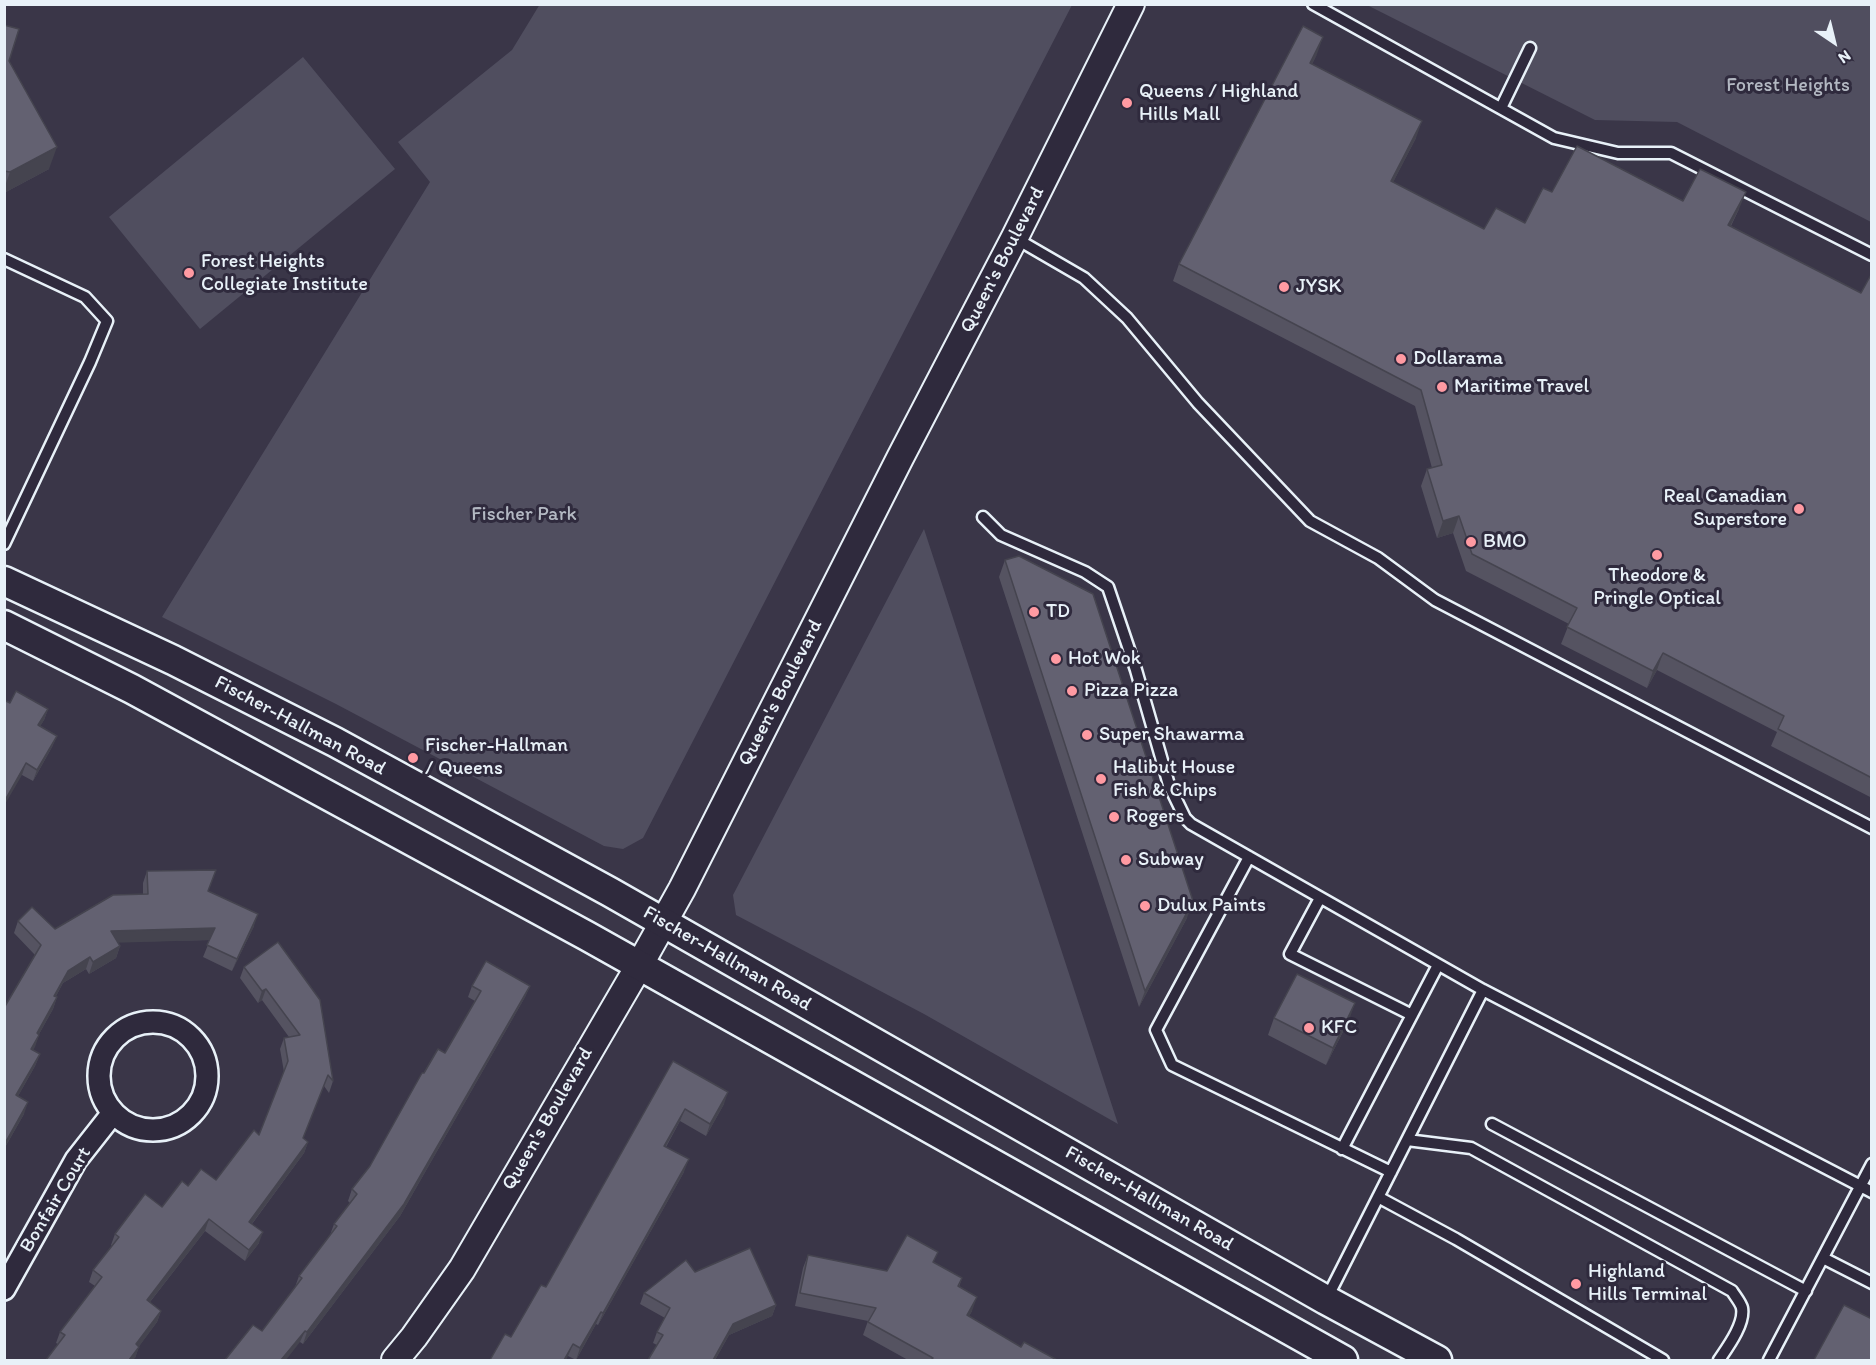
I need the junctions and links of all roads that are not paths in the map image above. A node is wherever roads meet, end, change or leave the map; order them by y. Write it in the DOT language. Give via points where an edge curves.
graph roads {
  1 [pos="1131,4"];
  2 [pos="1313,4"];
  3 [pos="1530,48"];
  4 [pos="1501,108"];
  5 [pos="1015,237"];
  6 [pos="1872,255"];
  7 [pos="4,259"];
  8 [pos="983,517"];
  9 [pos="4,544"];
  10 [pos="4,581"];
  11 [pos="4,625"];
  12 [pos="1872,828"];
  13 [pos="1249,857"];
  14 [pos="1320,898"];
  15 [pos="662,922"];
  16 [pos="1438,965"];
  17 [pos="639,966"];
  18 [pos="1483,990"];
  19 [pos="1412,1015"];
  20 [pos="113,1113"];
  21 [pos="1492,1125"];
  22 [pos="1407,1140"];
  23 [pos="1342,1149"];
  24 [pos="1872,1164"];
  25 [pos="1391,1172"];
  26 [pos="1860,1186"];
  27 [pos="1872,1192"];
  28 [pos="1378,1197"];
  29 [pos="1823,1258"];
  30 [pos="1872,1283"];
  31 [pos="4,1289"];
  32 [pos="1806,1291"];
  33 [pos="1326,1299"];
  34 [pos="395,1360"];
  35 [pos="1343,1360"];
  36 [pos="1437,1360"];
  37 [pos="1663,1360"];
  38 [pos="1719,1360"];
  39 [pos="1769,1360"];
  1 -- 5 [label="street, Queen's Boulevard"];
  2 -- 4 [label="lane"];
  3 -- 4 [label="lane"];
  4 -- 6 [label="lane" via="1554,138 1618,153 1671,153"];
  5 -- 12 [label="lane" via="1084,278 1127,318 1198,402 1310,521 1378,558 1435,600"];
  5 -- 15 [label="street, Queen's Boulevard"];
  7 -- 9 [label="lane" via="85,297 107,321"];
  8 -- 13 [label="lane" via="1000,535 1085,572 1108,587 1169,785 1185,818"];
  10 -- 15 [label="main road, Fischer-Hallman Road" via="173,660 334,742"];
  11 -- 17 [label="main road" via="132,688"];
  13 -- 14 [label="lane"];
  13 -- 23 [label="lane" via="1156,1030 1172,1065"];
  14 -- 16 [label="lane"];
  14 -- 19 [label="lane" via="1290,954"];
  15 -- 17 [label="street, Queen's Boulevard"];
  15 -- 33 [label="main road, Fischer-Hallman Road"];
  16 -- 18 [label="lane"];
  16 -- 19 [label="lane"];
  17 -- 34 [label="street, Queen's Boulevard" via="462,1269"];
  17 -- 35 [label="main road"];
  18 -- 22 [label="lane"];
  18 -- 26 [label="lane"];
  19 -- 23 [label="lane"];
  20 -- 20 [label="street" via="98,1079 101,1059 110,1043 132,1026 151,1022 172,1025 201,1050 207,1068 207,1087 191,1115 175,1126 155,1131 136,1128"];
  20 -- 31 [label="street, Bonfair Court" via="76,1160"];
  21 -- 32 [label="lane"];
  22 -- 25 [label="lane"];
  22 -- 38 [label="lane" via="1471,1148 1732,1291 1742,1308 1739,1325"];
  23 -- 25 [label="lane"];
  24 -- 26 [label="lane"];
  25 -- 28 [label="lane"];
  26 -- 27 [label="lane"];
  26 -- 29 [label="lane"];
  28 -- 33 [label="lane"];
  28 -- 37 [label="lane"];
  29 -- 30 [label="lane"];
  29 -- 32 [label="lane"];
  32 -- 39 [label="lane"];
  33 -- 36 [label="main road, Fischer-Hallman Road"];
}
